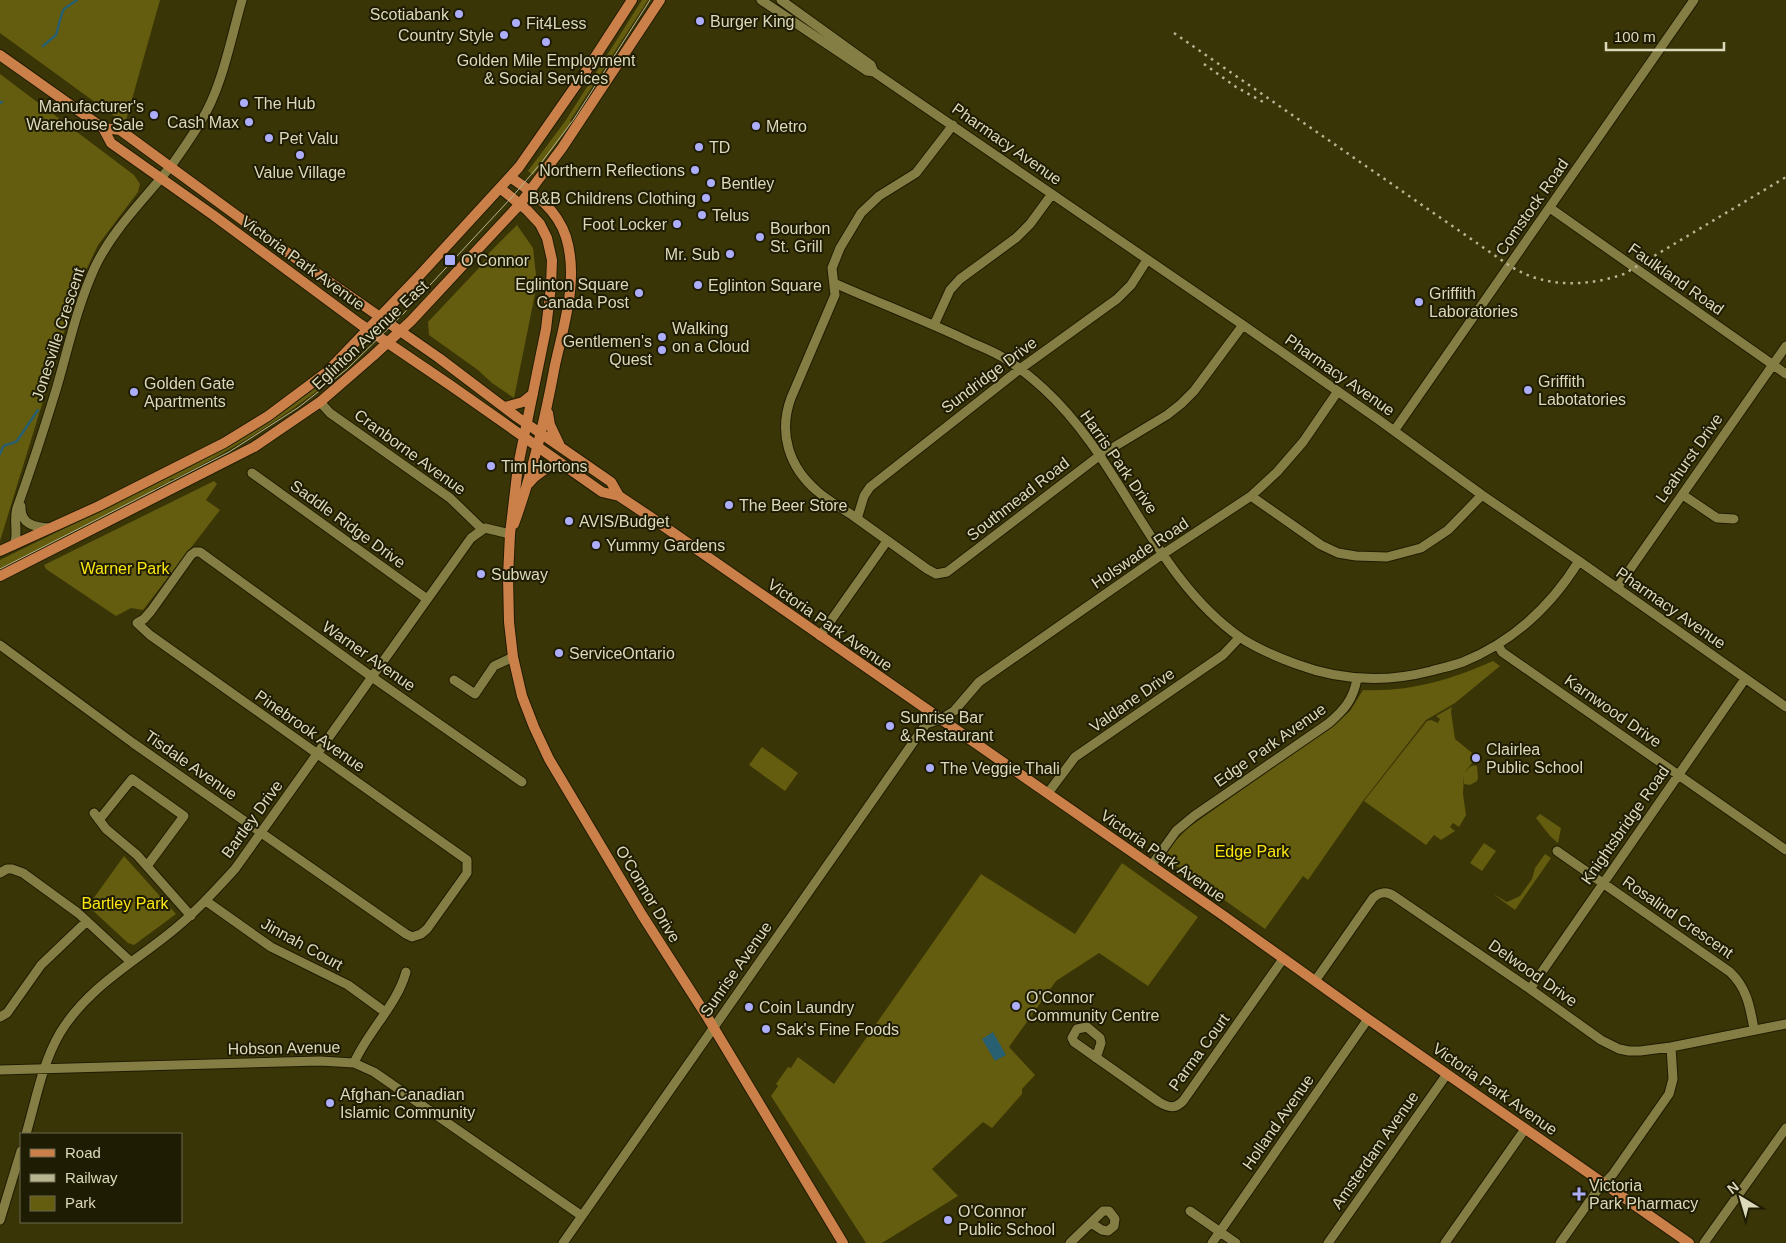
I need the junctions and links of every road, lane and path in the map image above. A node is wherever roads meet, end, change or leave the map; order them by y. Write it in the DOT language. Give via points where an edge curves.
graph roads {
  1 [pos="242,0"];
  2 [pos="632,0"];
  3 [pos="660,0"];
  4 [pos="761,0"];
  5 [pos="782,0"];
  6 [pos="1694,0"];
  7 [pos="0,55"];
  8 [pos="874,72"];
  9 [pos="954,125"];
  10 [pos="103,128"];
  11 [pos="169,168"];
  12 [pos="160,178"];
  13 [pos="510,178"];
  14 [pos="500,188"];
  15 [pos="531,190"];
  16 [pos="1052,194"];
  17 [pos="520,204"];
  18 [pos="1550,208"];
  19 [pos="1147,260"];
  20 [pos="834,283"];
  21 [pos="380,316"];
  22 [pos="934,325"];
  23 [pos="1243,325"];
  24 [pos="368,330"];
  25 [pos="400,331"];
  26 [pos="388,342"];
  27 [pos="1786,346"];
  28 [pos="1773,365"];
  29 [pos="1020,369"];
  30 [pos="1786,374"];
  31 [pos="1338,391"];
  32 [pos="533,394"];
  33 [pos="320,402"];
  34 [pos="547,404"];
  35 [pos="505,407"];
  36 [pos="528,423"];
  37 [pos="1394,431"];
  38 [pos="541,433"];
  39 [pos="524,437"];
  40 [pos="538,447"];
  41 [pos="561,447"];
  42 [pos="1099,456"];
  43 [pos="560,463"];
  44 [pos="252,473"];
  45 [pos="526,486"];
  46 [pos="1482,495"];
  47 [pos="1683,495"];
  48 [pos="619,496"];
  49 [pos="1251,496"];
  50 [pos="21,501"];
  51 [pos="857,519"];
  52 [pos="1734,519"];
  53 [pos="49,528"];
  54 [pos="482,529"];
  55 [pos="510,534"];
  56 [pos="887,541"];
  57 [pos="14,545"];
  58 [pos="0,551"];
  59 [pos="1164,554"];
  60 [pos="1579,561"];
  61 [pos="0,576"];
  62 [pos="1617,588"];
  63 [pos="427,599"];
  64 [pos="137,623"];
  65 [pos="820,636"];
  66 [pos="1240,637"];
  67 [pos="0,645"];
  68 [pos="1498,645"];
  69 [pos="514,657"];
  70 [pos="372,677"];
  71 [pos="1357,679"];
  72 [pos="454,680"];
  73 [pos="1745,680"];
  74 [pos="1786,707"];
  75 [pos="941,719"];
  76 [pos="316,754"];
  77 [pos="1678,775"];
  78 [pos="522,782"];
  79 [pos="1048,794"];
  80 [pos="262,832"];
  81 [pos="1786,850"];
  82 [pos="1557,851"];
  83 [pos="147,866"];
  84 [pos="1151,866"];
  85 [pos="0,873"];
  86 [pos="1603,883"];
  87 [pos="206,901"];
  88 [pos="191,916"];
  89 [pos="88,921"];
  90 [pos="417,936"];
  91 [pos="1283,959"];
  92 [pos="131,962"];
  93 [pos="406,972"];
  94 [pos="1315,981"];
  95 [pos="1530,989"];
  96 [pos="385,1012"];
  97 [pos="0,1017"];
  98 [pos="1368,1019"];
  99 [pos="1786,1024"];
  100 [pos="713,1028"];
  101 [pos="1754,1029"];
  102 [pos="1671,1047"];
  103 [pos="1096,1058"];
  104 [pos="354,1063"];
  105 [pos="44,1069"];
  106 [pos="0,1070"];
  107 [pos="1447,1074"];
  108 [pos="1525,1128"];
  109 [pos="1786,1128"];
  110 [pos="26,1133"];
  111 [pos="20,1154"];
  112 [pos="1605,1183"];
  113 [pos="1190,1211"];
  114 [pos="582,1216"];
  115 [pos="0,1220"];
  116 [pos="1091,1223"];
  117 [pos="1220,1232"];
  118 [pos="1682,1241"];
  119 [pos="563,1243"];
  120 [pos="843,1243"];
  121 [pos="1070,1243"];
  122 [pos="1212,1243"];
  123 [pos="1236,1243"];
  124 [pos="1328,1243"];
  125 [pos="1445,1243"];
  126 [pos="1560,1243"];
  127 [pos="1704,1243"];
  1 -- 11 [label="street, Jonesville Crescent" via="207,112"];
  2 -- 13 [label="main road, Eglinton Avenue East" via="586,72"];
  3 -- 15 [label="main road, Eglinton Avenue East"];
  4 -- 8 [label="street, Pharmacy Avenue" via="867,71"];
  5 -- 8 [label="street, Pharmacy Avenue" via="871,65"];
  6 -- 18 [label="street, Comstock Road"];
  7 -- 10 [label="main road, Victoria Park Avenue"];
  8 -- 9 [label="street, Pharmacy Avenue"];
  9 -- 16 [label="street, Pharmacy Avenue"];
  9 -- 20 [label="street, Southmead Road" via="916,173 879,196 861,213 832,268"];
  10 -- 11 [label="main road, Victoria Park Avenue" via="120,130"];
  10 -- 12 [label="main road, Victoria Park Avenue" via="111,144"];
  11 -- 12 [label="street, Jonesville Crescent"];
  11 -- 21 [label="main road, Victoria Park Avenue"];
  12 -- 24 [label="main road, Victoria Park Avenue"];
  12 -- 50 [label="street, Jonesville Crescent" via="126,217 95,266 76,317"];
  13 -- 14 [label="main road, Eglinton Avenue East"];
  13 -- 15 [label="main road"];
  14 -- 17 [label="main road"];
  14 -- 21 [label="main road, Eglinton Avenue East"];
  15 -- 17 [label="main road, Eglinton Avenue East"];
  15 -- 34 [label="main road" via="560,224 570,260 567,311"];
  16 -- 19 [label="street, Pharmacy Avenue"];
  16 -- 22 [label="street" via="1016,238 950,290"];
  17 -- 25 [label="main road, Eglinton Avenue East"];
  17 -- 32 [label="main road" via="545,232 552,260 546,329"];
  18 -- 28 [label="street, Faulkland Road"];
  18 -- 37 [label="street, Comstock Road"];
  19 -- 23 [label="street, Pharmacy Avenue"];
  19 -- 29 [label="street, Sundridge Drive" via="1131,285 1117,299"];
  20 -- 22 [label="street, Harris Park Drive"];
  20 -- 51 [label="street, Southmead Road" via="834,298 786,410 785,434 792,461 801,476"];
  21 -- 24 [label="main road, Eglinton Avenue East"];
  21 -- 25 [label="main road, Victoria Park Avenue"];
  22 -- 29 [label="street, Harris Park Drive" via="1006,359"];
  23 -- 31 [label="street, Pharmacy Avenue"];
  23 -- 42 [label="street, Southmead Road" via="1181,404"];
  24 -- 26 [label="main road, Victoria Park Avenue"];
  24 -- 53 [label="main road, Eglinton Avenue East" via="327,372 232,439"];
  25 -- 26 [label="main road, Eglinton Avenue East"];
  25 -- 35 [label="main road, Victoria Park Avenue"];
  26 -- 33 [label="main road, Eglinton Avenue East"];
  26 -- 39 [label="main road, Victoria Park Avenue"];
  27 -- 28 [label="street, Leahurst Drive"];
  28 -- 30 [label="street, Faulkland Road"];
  28 -- 47 [label="street, Leahurst Drive"];
  29 -- 42 [label="street, Harris Park Drive" via="1059,403"];
  29 -- 51 [label="street, Sundridge Drive" via="870,488"];
  31 -- 37 [label="street, Pharmacy Avenue"];
  31 -- 49 [label="street, Holswade Road" via="1303,442"];
  32 -- 35 [label="main road" via="523,402"];
  32 -- 36 [label="main road"];
  33 -- 54 [label="street, Cranborne Avenue" via="330,413 450,498"];
  33 -- 61 [label="main road, Eglinton Avenue East" via="254,447"];
  34 -- 38 [label="main road"];
  34 -- 41 [label="main road" via="550,425"];
  35 -- 36 [label="main road, Victoria Park Avenue"];
  36 -- 38 [label="main road, Victoria Park Avenue"];
  36 -- 39 [label="main road"];
  37 -- 46 [label="street, Pharmacy Avenue"];
  38 -- 40 [label="main road"];
  38 -- 41 [label="main road, Victoria Park Avenue"];
  39 -- 40 [label="main road, Victoria Park Avenue"];
  39 -- 55 [label="main road, O'Connor Drive" via="512,501"];
  40 -- 43 [label="main road, Victoria Park Avenue"];
  40 -- 45 [label="main road, O'Connor Drive"];
  41 -- 48 [label="main road, Victoria Park Avenue" via="611,482"];
  42 -- 56 [label="street, Southmead Road" via="947,572 936,574"];
  42 -- 59 [label="street, Harris Park Drive"];
  43 -- 45 [label="main road" via="536,474"];
  43 -- 48 [label="main road, Victoria Park Avenue" via="602,492"];
  44 -- 63 [label="street, Saddle Ridge Drive"];
  45 -- 55 [label="main road, O'Connor Drive"];
  46 -- 49 [label="street" via="1448,530 1421,548 1387,557 1338,553 1321,545"];
  46 -- 60 [label="street, Pharmacy Avenue"];
  47 -- 52 [label="street" via="1717,518"];
  47 -- 62 [label="street, Leahurst Drive"];
  48 -- 65 [label="main road, Victoria Park Avenue"];
  49 -- 59 [label="street, Holswade Road"];
  50 -- 53 [label="street" via="21,515 27,522"];
  50 -- 57 [label="street, Jonesville Crescent" via="16,511 17,538"];
  51 -- 56 [label="street, Southmead Road"];
  53 -- 57 [label="main road, Eglinton Avenue East"];
  54 -- 55 [label="street" via="491,528"];
  54 -- 63 [label="street, Bartley Drive" via="471,538"];
  55 -- 69 [label="main road, O'Connor Drive" via="509,622"];
  56 -- 65 [label="street"];
  57 -- 58 [label="main road, Eglinton Avenue East"];
  59 -- 66 [label="street, Harris Park Drive" via="1202,605"];
  59 -- 75 [label="street, Holswade Road" via="979,682 954,711"];
  60 -- 62 [label="street, Pharmacy Avenue"];
  60 -- 68 [label="street" via="1541,611"];
  62 -- 73 [label="street, Pharmacy Avenue"];
  63 -- 70 [label="street, Bartley Drive"];
  64 -- 70 [label="street, Warner Avenue" via="151,611 191,555 200,552"];
  64 -- 76 [label="street, Pinebrook Avenue"];
  65 -- 75 [label="main road, Victoria Park Avenue"];
  66 -- 71 [label="street, Harris Park Drive" via="1270,654 1307,668"];
  66 -- 79 [label="street, Valdane Drive" via="1223,655 1075,758"];
  67 -- 80 [label="street, Tisdale Avenue"];
  68 -- 71 [label="street" via="1462,662 1415,675"];
  68 -- 77 [label="street, Karnwood Drive" via="1502,652"];
  69 -- 72 [label="street" via="494,666 476,694"];
  69 -- 100 [label="main road, O'Connor Drive" via="522,696 549,759 644,920"];
  70 -- 76 [label="street, Bartley Drive"];
  70 -- 78 [label="street, Warner Avenue"];
  71 -- 84 [label="street, Edge Park Avenue" via="1345,709 1194,816 1176,831"];
  73 -- 74 [label="street, Pharmacy Avenue"];
  73 -- 77 [label="street, Knightsbridge Road"];
  75 -- 79 [label="main road, Victoria Park Avenue"];
  75 -- 100 [label="street, Sunrise Avenue" via="926,724"];
  76 -- 80 [label="street, Bartley Drive"];
  76 -- 90 [label="street, Pinebrook Avenue" via="467,860 467,873 427,929"];
  77 -- 81 [label="street, Karnwood Drive"];
  77 -- 86 [label="street, Knightsbridge Road"];
  79 -- 84 [label="main road, Victoria Park Avenue"];
  80 -- 87 [label="street, Bartley Drive"];
  80 -- 90 [label="street, Tisdale Avenue" via="406,934"];
  82 -- 86 [label="street, Rosalind Crescent"];
  83 -- 83 [label="street" via="96,817 132,779 184,816"];
  83 -- 88 [label="street"];
  84 -- 91 [label="main road, Victoria Park Avenue"];
  85 -- 89 [label="street" via="7,869 20,871"];
  86 -- 95 [label="street, Knightsbridge Road"];
  86 -- 101 [label="street, Rosalind Crescent" via="1736,978 1746,994"];
  87 -- 88 [label="street, Bartley Drive"];
  87 -- 96 [label="street, Jinnah Court" via="271,947 348,986"];
  88 -- 92 [label="street, Bartley Drive"];
  89 -- 92 [label="street"];
  89 -- 97 [label="street" via="41,965 8,1013"];
  91 -- 94 [label="main road, Victoria Park Avenue"];
  91 -- 103 [label="street, Parma Court" via="1176,1107 1165,1105"];
  92 -- 105 [label="street, Bartley Drive" via="92,993 71,1016"];
  93 -- 96 [label="street" via="402,986"];
  94 -- 95 [label="street, Delwood Drive" via="1373,898 1380,892 1386,892"];
  94 -- 98 [label="main road, Victoria Park Avenue"];
  95 -- 102 [label="street, Delwood Drive" via="1610,1045 1629,1051"];
  96 -- 104 [label="street"];
  98 -- 107 [label="main road, Victoria Park Avenue"];
  98 -- 117 [label="street, Holland Avenue"];
  99 -- 101 [label="street, Delwood Drive"];
  100 -- 114 [label="street, Sunrise Avenue"];
  100 -- 120 [label="main road, O'Connor Drive"];
  101 -- 102 [label="street, Delwood Drive"];
  102 -- 112 [label="street" via="1672,1079 1668,1094"];
  104 -- 105 [label="street, Hobson Avenue" via="320,1061"];
  104 -- 114 [label="street, Hobson Avenue" via="374,1072"];
  105 -- 106 [label="street, Hobson Avenue"];
  105 -- 110 [label="street, Bartley Drive"];
  107 -- 108 [label="main road, Victoria Park Avenue"];
  107 -- 124 [label="street, Amsterdam Avenue"];
  108 -- 112 [label="main road, Victoria Park Avenue"];
  108 -- 125 [label="street"];
  109 -- 127 [label="street"];
  111 -- 115 [label="street"];
  112 -- 118 [label="main road, Victoria Park Avenue"];
  112 -- 126 [label="street"];
  113 -- 117 [label="street"];
  114 -- 119 [label="street, Sunrise Avenue"];
  116 -- 121 [label="street"];
  117 -- 122 [label="street, Holland Avenue"];
  117 -- 123 [label="street"];
}
